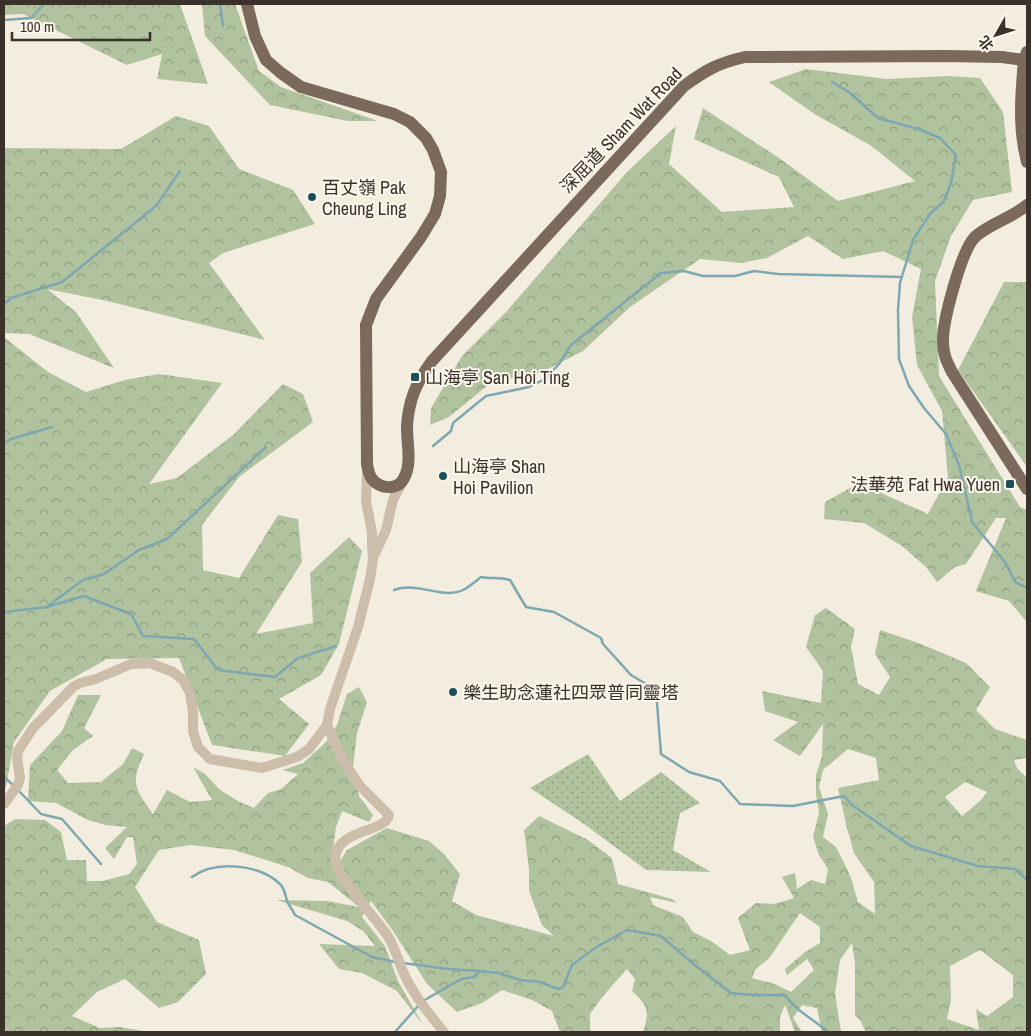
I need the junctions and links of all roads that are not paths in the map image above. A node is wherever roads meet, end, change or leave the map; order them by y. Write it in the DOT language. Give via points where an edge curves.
graph roads {
  1 [pos="247,4"];
  2 [pos="1026,56"];
  3 [pos="1024,138"];
  4 [pos="1027,162"];
  5 [pos="1027,204"];
  6 [pos="367,464"];
  7 [pos="404,480"];
  8 [pos="1027,490"];
  9 [pos="373,559"];
  10 [pos="327,725"];
  11 [pos="4,804"];
  12 [pos="444,1032"];
  1 -- 6 [label="main road" via="255,36 266,60 281,73 301,87 394,114 410,122 434,150 439,166 442,184 435,214 376,299 366,325"];
  2 -- 3 [label="main road" via="1021,109"];
  2 -- 7 [label="main road, 深屈道 Sham Wat Road" via="745,57 720,63 703,72 684,86 432,361 412,395"];
  3 -- 4 [label="main road"];
  5 -- 8 [label="main road" via="977,235 970,243 962,260 942,344 950,367"];
  6 -- 7 [label="main road" via="372,480 382,486 394,487"];
  6 -- 9 [label="street, 深屈道 Sham Wat Road" via="366,501"];
  7 -- 9 [label="street, 深屈道 Sham Wat Road" via="393,500 386,530"];
  9 -- 10 [label="street, 深屈道 Sham Wat Road" via="358,627"];
  10 -- 11 [label="street, 深屈道 Sham Wat Road" via="308,749 280,764 262,768 210,759 195,739 190,694 183,680 173,672 150,663 132,664 73,687 33,728 18,751 18,786"];
  10 -- 12 [label="street" via="346,766 360,786 389,814 381,825 345,839 336,854 336,865 389,938 406,978"];
}
